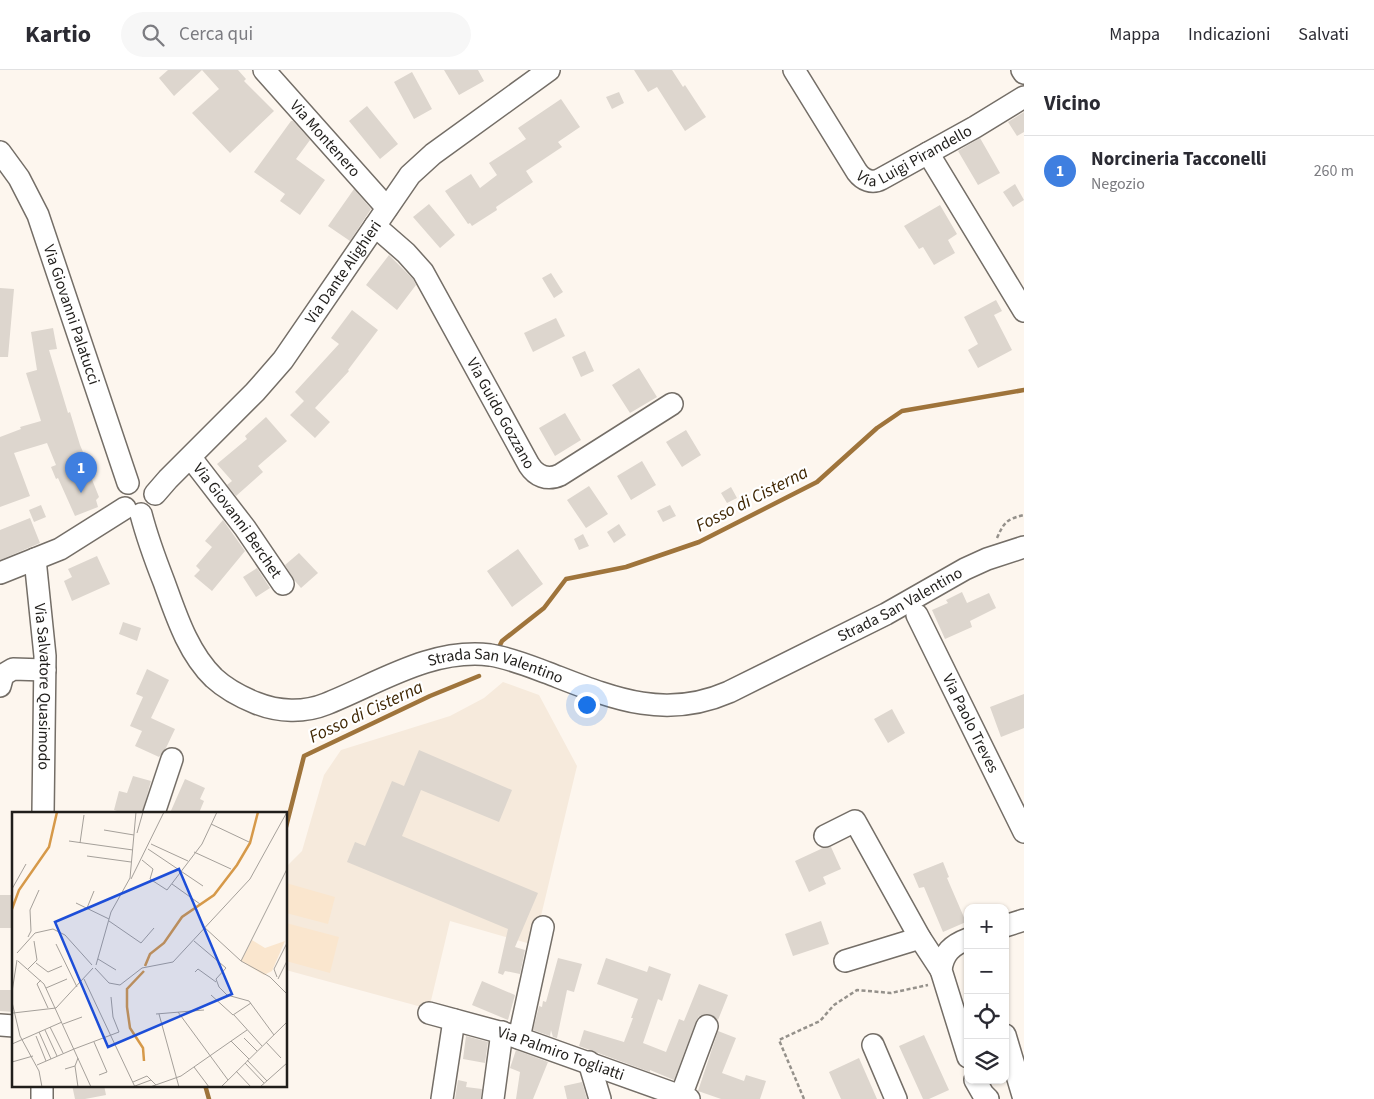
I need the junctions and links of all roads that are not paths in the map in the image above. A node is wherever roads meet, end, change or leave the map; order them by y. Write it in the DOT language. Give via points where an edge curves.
graph roads {
  1 [pos="264,70"];
  2 [pos="549,70"];
  3 [pos="794,70"];
  4 [pos="1024,97"];
  5 [pos="0,152"];
  6 [pos="928,154"];
  7 [pos="387,208"];
  8 [pos="375,226"];
  9 [pos="1024,311"];
  10 [pos="672,404"];
  11 [pos="191,458"];
  12 [pos="128,483"];
  13 [pos="155,494"];
  14 [pos="133,511"];
  15 [pos="1024,547"];
  16 [pos="35,559"];
  17 [pos="0,573"];
  18 [pos="283,584"];
  19 [pos="916,615"];
  20 [pos="45,670"];
  21 [pos="0,686"];
  22 [pos="172,760"];
  23 [pos="43,812"];
  24 [pos="154,812"];
  25 [pos="1024,832"];
  26 [pos="824,836"];
  27 [pos="1024,920"];
  28 [pos="1009,925"];
  29 [pos="543,927"];
  30 [pos="920,938"];
  31 [pos="964,941"];
  32 [pos="845,961"];
  33 [pos="943,976"];
  34 [pos="429,1013"];
  35 [pos="454,1020"];
  36 [pos="707,1026"];
  37 [pos="510,1035"];
  38 [pos="1006,1039"];
  39 [pos="964,1044"];
  40 [pos="873,1045"];
  41 [pos="588,1062"];
  42 [pos="978,1084"];
  43 [pos="42,1086"];
  44 [pos="685,1098"];
  45 [pos="42,1099"];
  46 [pos="442,1099"];
  47 [pos="493,1099"];
  48 [pos="600,1099"];
  49 [pos="896,1099"];
  50 [pos="988,1099"];
  51 [pos="1024,1099"];
  1 -- 7 [label="street, Via Montenero"];
  2 -- 7 [label="street, Via Dante Alighieri" via="428,158 405,182"];
  3 -- 6 [label="street, Via Luigi Pirandello" via="857,172 864,178 878,181"];
  4 -- 6 [label="street, Via Luigi Pirandello"];
  5 -- 12 [label="street, Via Giovanni Palatucci" via="19,178 38,215"];
  6 -- 9 [label="street"];
  7 -- 8 [label="street, Via Dante Alighieri"];
  8 -- 10 [label="street, Via Guido Gozzano" via="426,276 529,464 539,475 551,478 560,475"];
  8 -- 11 [label="street, Via Dante Alighieri" via="283,360"];
  11 -- 13 [label="street, Via Dante Alighieri"];
  11 -- 18 [label="street, Via Giovanni Berchet"];
  12 -- 13 [label="street" via="145,481"];
  12 -- 14 [label="street" via="122,492 122,503"];
  13 -- 14 [label="street, Via Dante Alighieri" via="154,505 150,509"];
  14 -- 15 [label="street, Strada San Valentino" via="147,536 172,607 202,664 225,687 244,698 274,708 298,710 315,708 420,664 470,654 525,664 627,701 659,706 694,704 729,692 886,614 965,568"];
  14 -- 16 [label="street, Via Dante Alighieri"];
  16 -- 17 [label="street, Via Dante Alighieri"];
  16 -- 20 [label="street, Via Salvatore Quasimodo"];
  19 -- 25 [label="street, Via Paolo Treves"];
  20 -- 21 [label="street" via="12,669 3,675"];
  20 -- 23 [label="street, Via Salvatore Quasimodo"];
  22 -- 24 [label="street"];
  26 -- 30 [label="street" via="855,821"];
  27 -- 28 [label="street"];
  29 -- 37 [label="street"];
  30 -- 32 [label="street"];
  30 -- 33 [label="street"];
  31 -- 33 [label="street" via="950,949 944,958"];
  33 -- 39 [label="street"];
  34 -- 35 [label="street, Via Palmiro Togliatti"];
  35 -- 37 [label="street, Via Palmiro Togliatti"];
  35 -- 46 [label="street"];
  36 -- 44 [label="street"];
  37 -- 41 [label="street, Via Palmiro Togliatti"];
  37 -- 47 [label="street"];
  38 -- 51 [label="street"];
  40 -- 49 [label="street"];
  41 -- 44 [label="street, Via Palmiro Togliatti"];
  41 -- 48 [label="street"];
  42 -- 50 [label="street"];
  43 -- 45 [label="street"];
}
